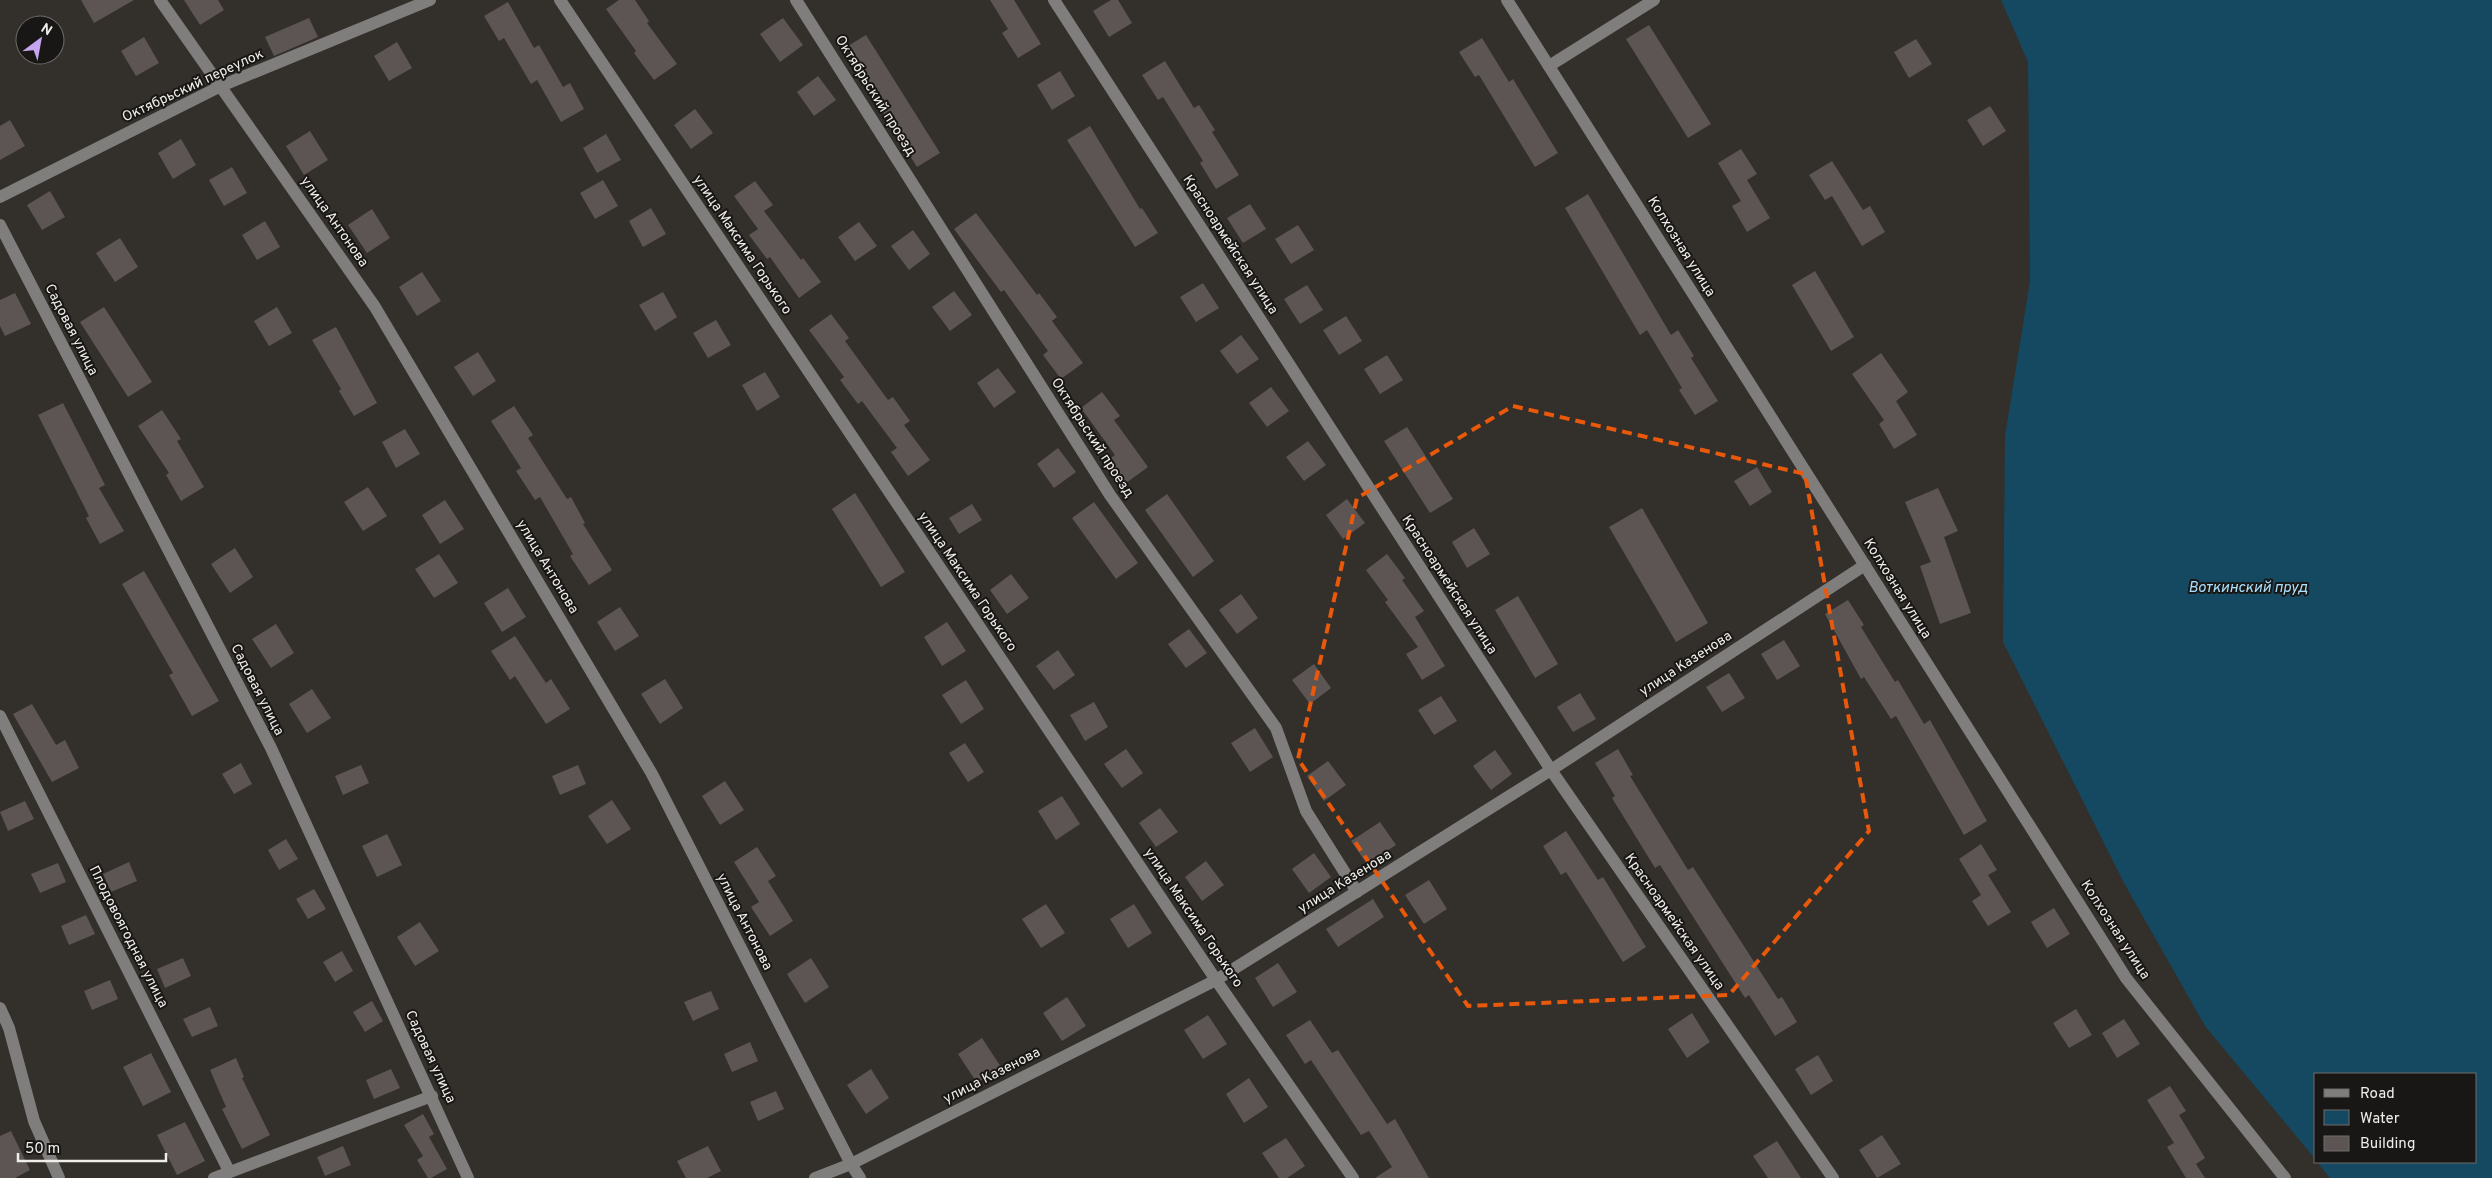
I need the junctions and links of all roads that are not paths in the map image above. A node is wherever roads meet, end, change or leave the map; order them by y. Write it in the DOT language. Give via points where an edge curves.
graph roads {
  1 [pos="160,0"];
  2 [pos="430,0"];
  3 [pos="560,0"];
  4 [pos="796,0"];
  5 [pos="1054,0"];
  6 [pos="1507,0"];
  7 [pos="1654,0"];
  8 [pos="1549,66"];
  9 [pos="221,86"];
  10 [pos="0,197"];
  11 [pos="0,225"];
  12 [pos="1865,566"];
  13 [pos="0,716"];
  14 [pos="1551,770"];
  15 [pos="1357,892"];
  16 [pos="1216,980"];
  17 [pos="0,1008"];
  18 [pos="432,1096"];
  19 [pos="851,1164"];
  20 [pos="229,1171"];
  21 [pos="59,1178"];
  22 [pos="214,1178"];
  23 [pos="468,1178"];
  24 [pos="816,1178"];
  25 [pos="860,1178"];
  26 [pos="1353,1178"];
  27 [pos="1833,1178"];
  28 [pos="2285,1178"];
  1 -- 9 [label="street, улица Антонова"];
  2 -- 9 [label="street, Октябрьский переулок"];
  3 -- 16 [label="street, улица Максима Горького"];
  4 -- 15 [label="street, Октябрьский проезд" via="1110,495 1276,728 1306,811"];
  5 -- 14 [label="street, Красноармейская улица"];
  6 -- 8 [label="street, Колхозная улица"];
  7 -- 8 [label="street"];
  8 -- 12 [label="street, Колхозная улица"];
  9 -- 10 [label="street, Октябрьский переулок"];
  9 -- 19 [label="street, улица Антонова" via="375,306 652,774"];
  11 -- 18 [label="street, Садовая улица" via="271,748"];
  12 -- 14 [label="street, улица Казенова"];
  12 -- 28 [label="street, Колхозная улица" via="2126,978"];
  13 -- 20 [label="street, Плодовоягодная улица"];
  14 -- 15 [label="street, улица Казенова"];
  14 -- 27 [label="street, Красноармейская улица"];
  15 -- 16 [label="street, улица Казенова"];
  16 -- 19 [label="street, улица Казенова"];
  16 -- 26 [label="street, улица Максима Горького"];
  17 -- 21 [label="street" via="10,1028 34,1121"];
  18 -- 20 [label="street"];
  18 -- 23 [label="street, Садовая улица"];
  19 -- 24 [label="street, улица Казенова"];
  19 -- 25 [label="street, улица Антонова"];
  20 -- 22 [label="street"];
}
